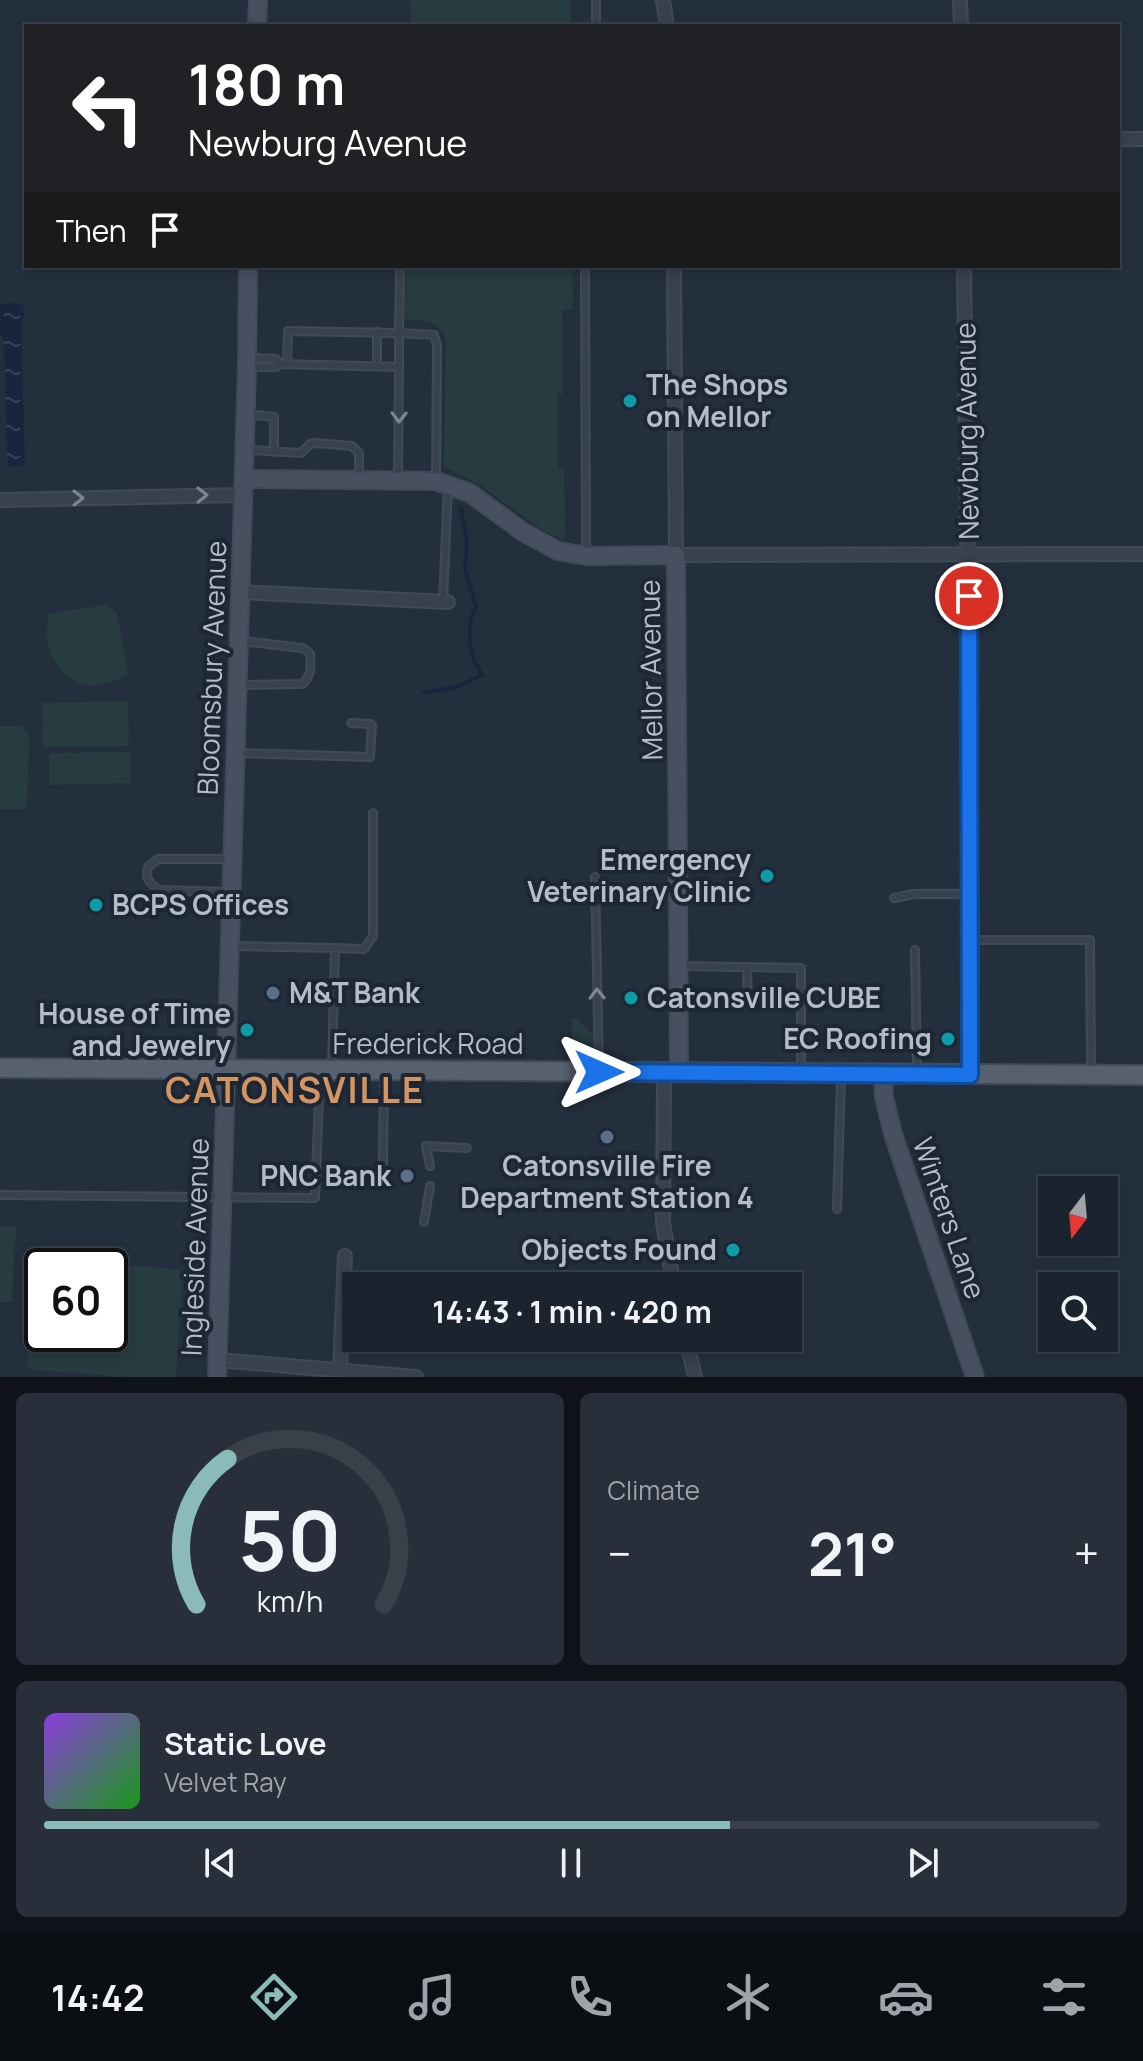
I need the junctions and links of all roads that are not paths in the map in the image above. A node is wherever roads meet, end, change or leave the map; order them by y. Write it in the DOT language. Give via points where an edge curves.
graph roads {
  1 [pos="258,0"];
  2 [pos="596,0"];
  3 [pos="663,0"];
  4 [pos="960,0"];
  5 [pos="257,24"];
  6 [pos="596,24"];
  7 [pos="667,24"];
  8 [pos="961,24"];
  9 [pos="1120,139"];
  10 [pos="1143,139"];
  11 [pos="248,268"];
  12 [pos="585,268"];
  13 [pos="674,268"];
  14 [pos="964,268"];
  15 [pos="400,272"];
  16 [pos="377,332"];
  17 [pos="399,333"];
  18 [pos="247,362"];
  19 [pos="284,364"];
  20 [pos="377,366"];
  21 [pos="399,367"];
  22 [pos="245,414"];
  23 [pos="244,450"];
  24 [pos="274,452"];
  25 [pos="359,479"];
  26 [pos="398,479"];
  27 [pos="442,482"];
  28 [pos="243,487"];
  29 [pos="0,500"];
  30 [pos="1143,554"];
  31 [pos="676,555"];
  32 [pos="968,555"];
  33 [pos="586,556"];
  34 [pos="239,592"];
  35 [pos="446,602"];
  36 [pos="238,641"];
  37 [pos="238,685"];
  38 [pos="351,723"];
  39 [pos="236,753"];
  40 [pos="373,813"];
  41 [pos="232,859"];
  42 [pos="595,877"];
  43 [pos="231,892"];
  44 [pos="971,894"];
  45 [pos="680,897"];
  46 [pos="724,897"];
  47 [pos="894,898"];
  48 [pos="972,940"];
  49 [pos="229,946"];
  50 [pos="335,948"];
  51 [pos="915,950"];
  52 [pos="679,966"];
  53 [pos="747,967"];
  54 [pos="748,1005"];
  55 [pos="0,1068"];
  56 [pos="226,1071"];
  57 [pos="384,1071"];
  58 [pos="326,1072"];
  59 [pos="599,1072"];
  60 [pos="672,1073"];
  61 [pos="801,1073"];
  62 [pos="841,1073"];
  63 [pos="883,1073"];
  64 [pos="917,1074"];
  65 [pos="970,1075"];
  66 [pos="1091,1075"];
  67 [pos="1143,1075"];
  68 [pos="467,1148"];
  69 [pos="383,1163"];
  70 [pos="430,1166"];
  71 [pos="430,1186"];
  72 [pos="0,1195"];
  73 [pos="223,1196"];
  74 [pos="663,1196"];
  75 [pos="642,1199"];
  76 [pos="566,1205"];
  77 [pos="602,1205"];
  78 [pos="837,1209"];
  79 [pos="424,1222"];
  80 [pos="345,1256"];
  81 [pos="671,1272"];
  82 [pos="689,1352"];
  83 [pos="218,1360"];
  84 [pos="340,1370"];
  85 [pos="217,1377"];
  86 [pos="416,1377"];
  87 [pos="695,1377"];
  88 [pos="975,1377"];
  1 -- 5 [label="street"];
  2 -- 6 [label="lane"];
  3 -- 7 [label="street"];
  4 -- 8 [label="street"];
  9 -- 10 [label="street"];
  11 -- 18 [label="street, Bloomsbury Avenue"];
  12 -- 33 [label="lane"];
  13 -- 31 [label="street, Mellor Avenue"];
  14 -- 32 [label="street, Newburg Avenue"];
  15 -- 17 [label="lane"];
  16 -- 17 [label="lane"];
  16 -- 19 [label="lane" via="288,331"];
  16 -- 20 [label="lane"];
  17 -- 21 [label="lane"];
  17 -- 27 [label="lane" via="428,334 436,340"];
  18 -- 19 [label="lane"];
  18 -- 22 [label="street, Bloomsbury Avenue"];
  19 -- 20 [label="lane"];
  20 -- 21 [label="lane"];
  21 -- 26 [label="lane, one-way"];
  22 -- 23 [label="street, Bloomsbury Avenue"];
  22 -- 24 [label="lane" via="276,419"];
  23 -- 24 [label="lane"];
  23 -- 28 [label="street, Bloomsbury Avenue"];
  24 -- 25 [label="lane" via="301,453 316,443 352,446 359,453"];
  25 -- 26 [label="street"];
  25 -- 28 [label="street"];
  26 -- 27 [label="street"];
  27 -- 33 [label="street" via="470,493 541,543"];
  27 -- 35 [label="lane"];
  29 -- 28 [label="street, one-way"];
  28 -- 34 [label="street, Bloomsbury Avenue"];
  30 -- 32 [label="street"];
  31 -- 32 [label="street"];
  31 -- 33 [label="street"];
  31 -- 45 [label="street, Mellor Avenue"];
  32 -- 44 [label="street, Newburg Avenue"];
  34 -- 35 [label="street"];
  34 -- 36 [label="street, Bloomsbury Avenue"];
  36 -- 37 [label="street, Bloomsbury Avenue"];
  36 -- 37 [label="lane" via="303,648 310,654 311,669 302,684"];
  37 -- 39 [label="street, Bloomsbury Avenue"];
  38 -- 39 [label="lane" via="372,726 370,757"];
  39 -- 41 [label="street, Bloomsbury Avenue"];
  40 -- 50 [label="lane" via="373,936 364,949"];
  41 -- 43 [label="street, Bloomsbury Avenue"];
  41 -- 43 [label="lane" via="158,859 146,875 159,890"];
  59 -- 42 [label="lane, one-way"];
  43 -- 49 [label="street, Bloomsbury Avenue"];
  44 -- 47 [label="lane"];
  44 -- 48 [label="street, Newburg Avenue"];
  45 -- 46 [label="lane"];
  45 -- 52 [label="street, Mellor Avenue"];
  48 -- 65 [label="street, Newburg Avenue"];
  48 -- 66 [label="lane" via="1090,940"];
  49 -- 50 [label="lane"];
  49 -- 56 [label="street, Bloomsbury Avenue"];
  50 -- 58 [label="lane"];
  51 -- 64 [label="lane"];
  52 -- 53 [label="lane"];
  52 -- 60 [label="street, Mellor Avenue"];
  53 -- 54 [label="lane"];
  53 -- 61 [label="lane" via="801,968"];
  55 -- 56 [label="main road, Frederick Road"];
  56 -- 58 [label="main road, Frederick Road"];
  56 -- 73 [label="street, Ingleside Avenue"];
  57 -- 58 [label="main road, Frederick Road"];
  57 -- 59 [label="main road, Frederick Road"];
  57 -- 69 [label="lane"];
  58 -- 73 [label="lane" via="315,1198"];
  59 -- 60 [label="main road, Frederick Road"];
  60 -- 61 [label="main road, Frederick Road"];
  60 -- 74 [label="street"];
  61 -- 62 [label="main road, Frederick Road"];
  62 -- 63 [label="main road, Frederick Road"];
  62 -- 78 [label="lane"];
  63 -- 64 [label="main road, Frederick Road"];
  63 -- 88 [label="street, Winters Lane" via="890,1125"];
  64 -- 65 [label="main road, Frederick Road"];
  65 -- 66 [label="main road, Frederick Road"];
  66 -- 67 [label="main road, Frederick Road"];
  68 -- 70 [label="lane" via="426,1146"];
  71 -- 79 [label="lane"];
  72 -- 73 [label="lane"];
  73 -- 83 [label="street, Ingleside Avenue"];
  74 -- 75 [label="lane"];
  74 -- 81 [label="street"];
  76 -- 77 [label="lane"];
  80 -- 84 [label="street"];
  82 -- 87 [label="street"];
  83 -- 84 [label="street"];
  83 -- 85 [label="street, Ingleside Avenue"];
  84 -- 86 [label="street"];
}
